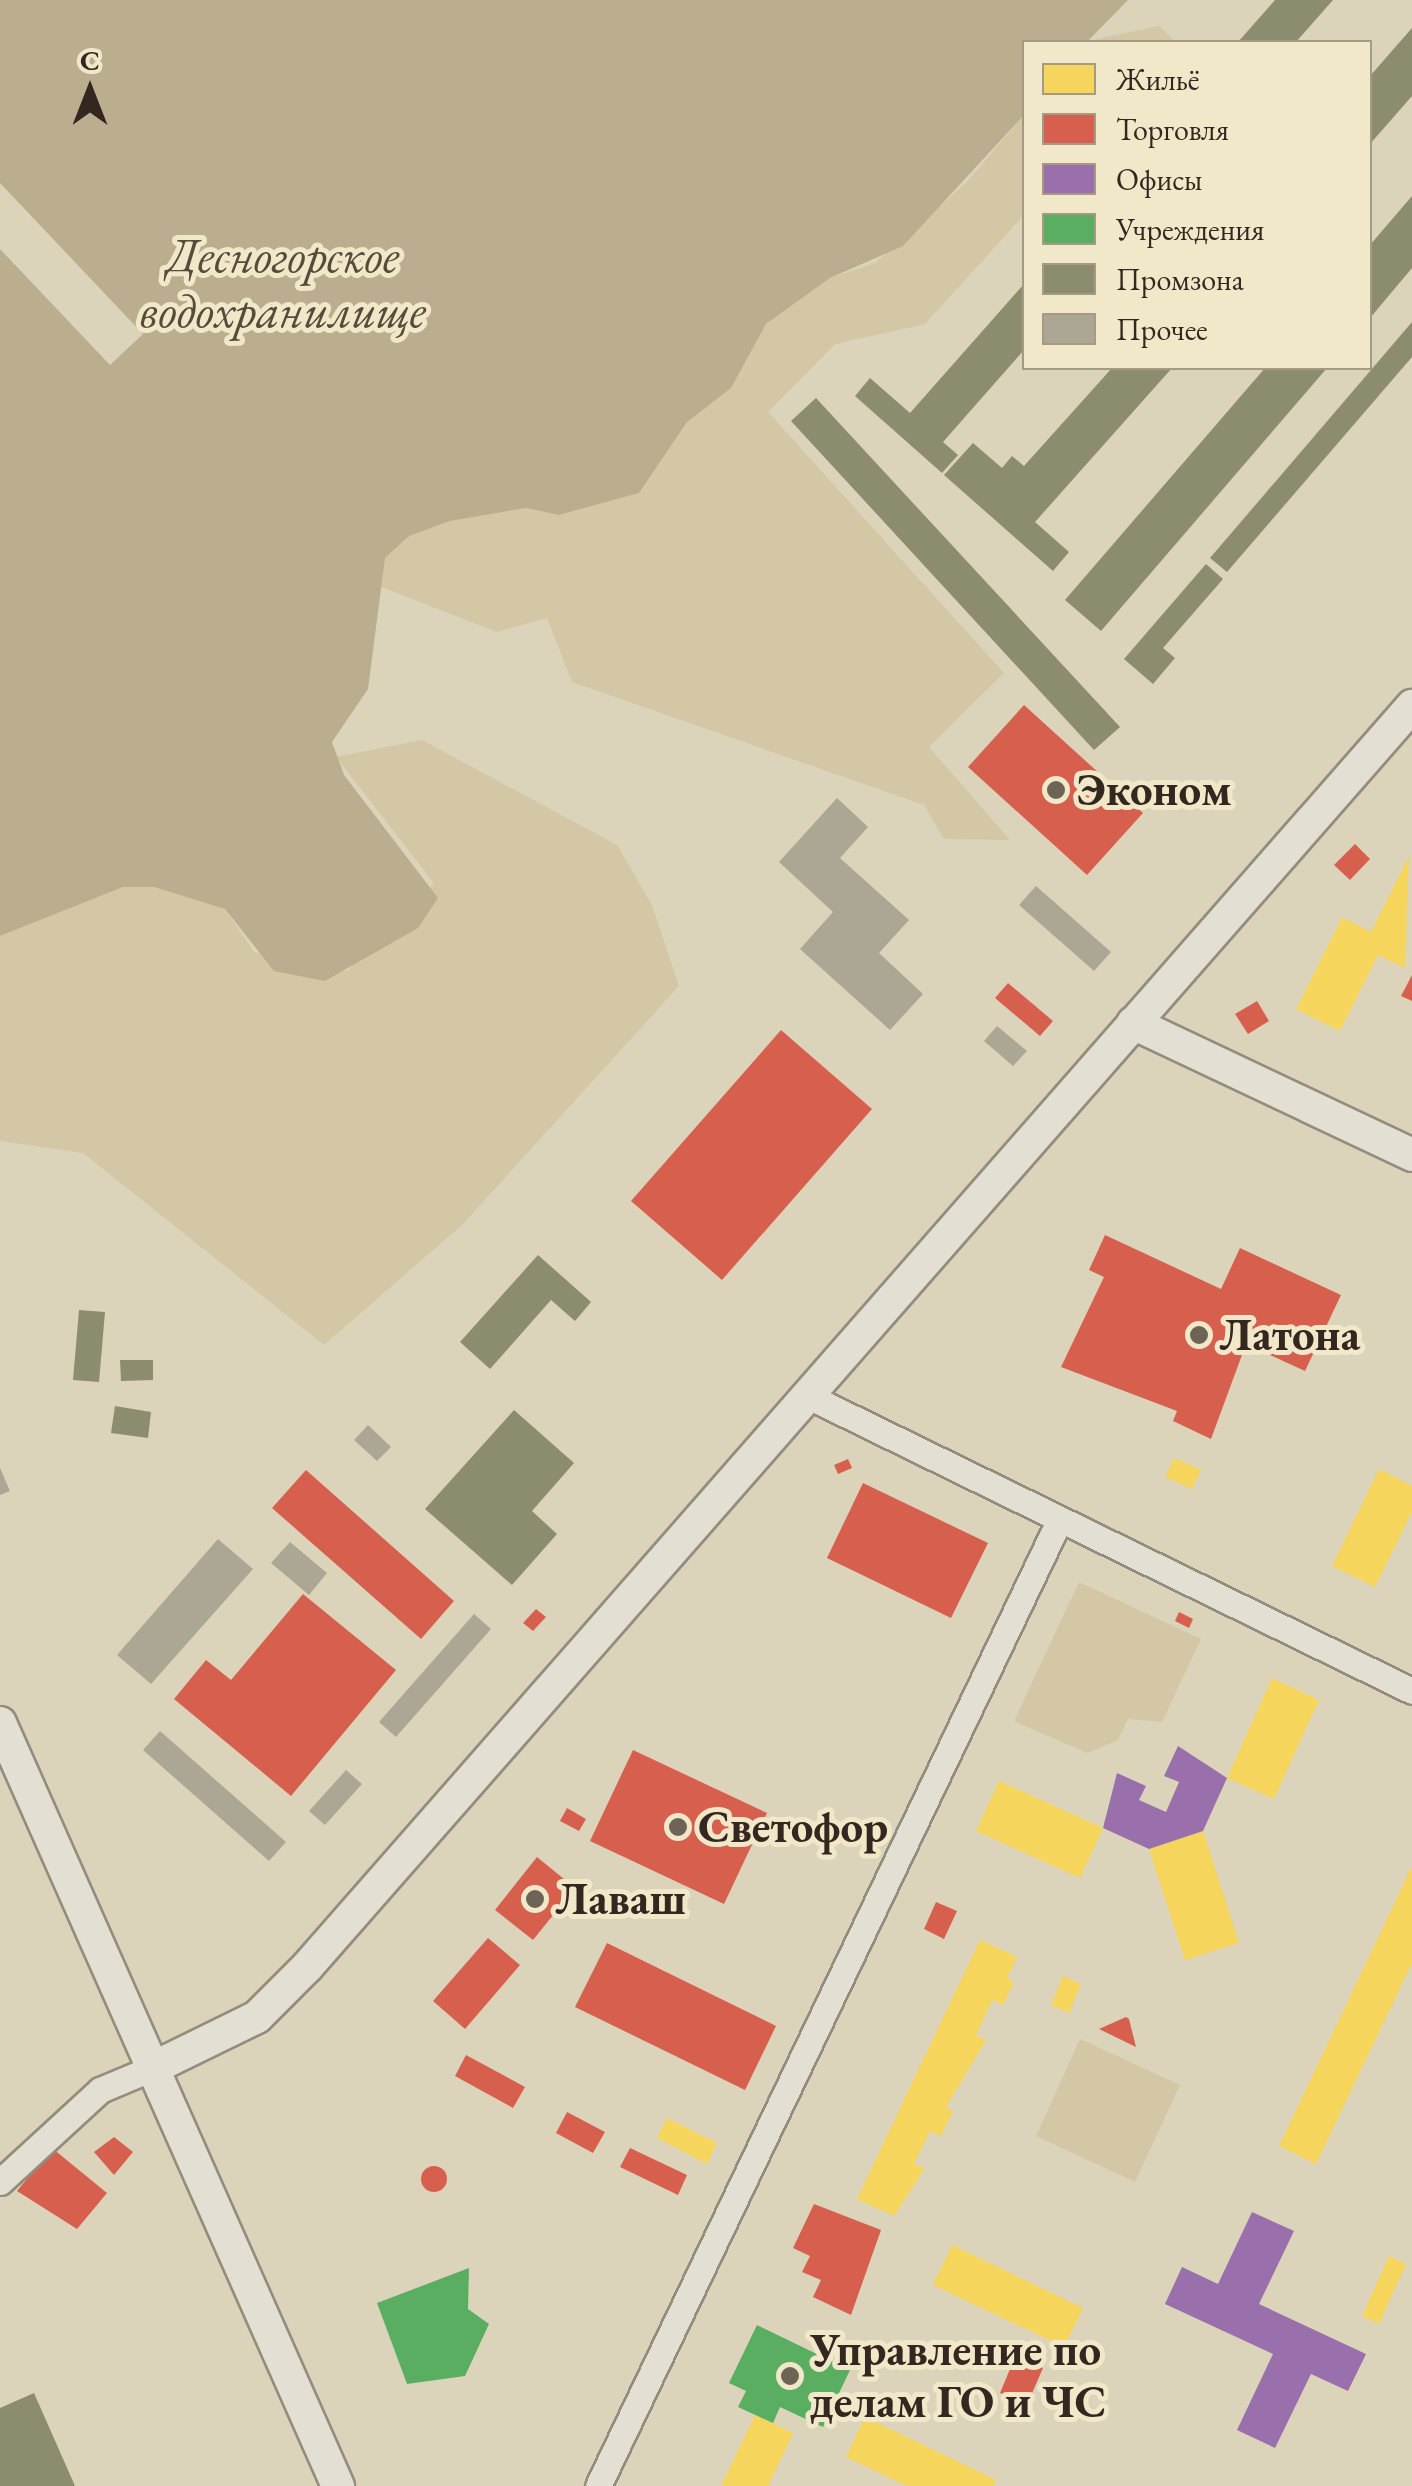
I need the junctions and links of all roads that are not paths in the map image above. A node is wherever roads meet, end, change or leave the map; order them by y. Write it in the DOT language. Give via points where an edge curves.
graph roads {
  1 [pos="1412,706"];
  2 [pos="1133,1023"];
  3 [pos="1412,1155"];
  4 [pos="808,1396"];
  5 [pos="1058,1523"];
  6 [pos="1412,1691"];
  7 [pos="0,1723"];
  8 [pos="157,2066"];
  9 [pos="0,2182"];
  10 [pos="338,2486"];
  11 [pos="598,2486"];
  1 -- 2 [label="street"];
  2 -- 3 [label="street"];
  2 -- 4 [label="street"];
  4 -- 5 [label="street"];
  4 -- 8 [label="street" via="307,1967 257,2017"];
  5 -- 6 [label="street"];
  5 -- 11 [label="street"];
  7 -- 8 [label="street"];
  8 -- 9 [label="street" via="92,2096"];
  8 -- 10 [label="street"];
}
